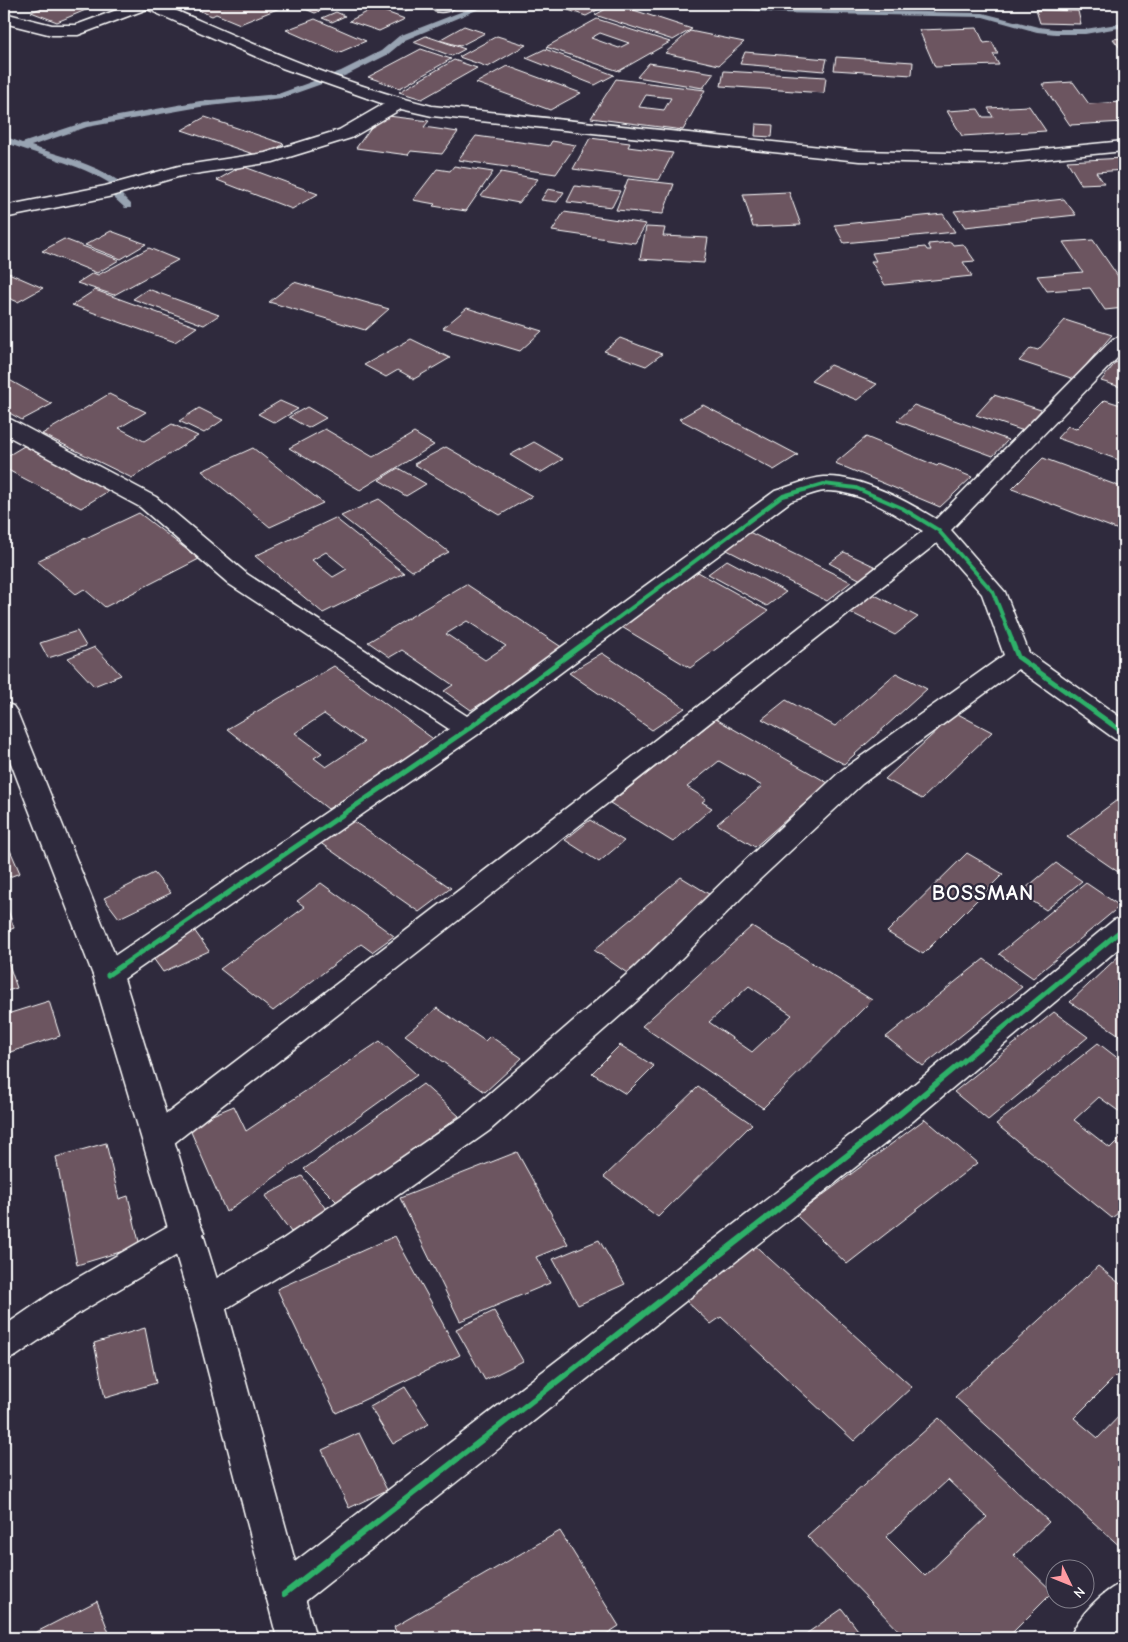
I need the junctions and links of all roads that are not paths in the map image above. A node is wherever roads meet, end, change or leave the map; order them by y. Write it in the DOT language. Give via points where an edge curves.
graph roads {
  1 [pos="148,4"];
  2 [pos="4,18"];
  3 [pos="396,104"];
  4 [pos="1124,146"];
  5 [pos="4,212"];
  6 [pos="1120,343"];
  7 [pos="4,425"];
  8 [pos="938,530"];
  9 [pos="1018,657"];
  10 [pos="4,712"];
  11 [pos="468,729"];
  12 [pos="1124,733"];
  13 [pos="1124,928"];
  14 [pos="108,975"];
  15 [pos="158,1138"];
  16 [pos="187,1232"];
  17 [pos="207,1302"];
  18 [pos="4,1345"];
  19 [pos="284,1594"];
  20 [pos="1124,1601"];
  21 [pos="296,1638"];
  22 [pos="1089,1638"];
  1 -- 2 [label="street" via="78,30 52,30"];
  1 -- 3 [label="street" via="327,80"];
  3 -- 4 [label="street" via="442,112 859,156 992,158"];
  3 -- 5 [label="street" via="345,134 268,158 179,171 108,191"];
  6 -- 8 [label="street"];
  7 -- 11 [label="street" via="148,502 238,579"];
  8 -- 9 [label="street" via="993,592"];
  8 -- 11 [label="street" via="902,508 856,488 824,484 782,496"];
  8 -- 15 [label="street"];
  9 -- 12 [label="street"];
  9 -- 17 [label="street" via="852,777 644,976 478,1122 295,1249"];
  10 -- 14 [label="street"];
  11 -- 14 [label="street"];
  13 -- 19 [label="street" via="890,1122"];
  14 -- 15 [label="street"];
  15 -- 16 [label="street"];
  16 -- 17 [label="street"];
  16 -- 18 [label="street" via="70,1300"];
  17 -- 19 [label="street"];
  19 -- 21 [label="street"];
  20 -- 22 [label="street"];
}
